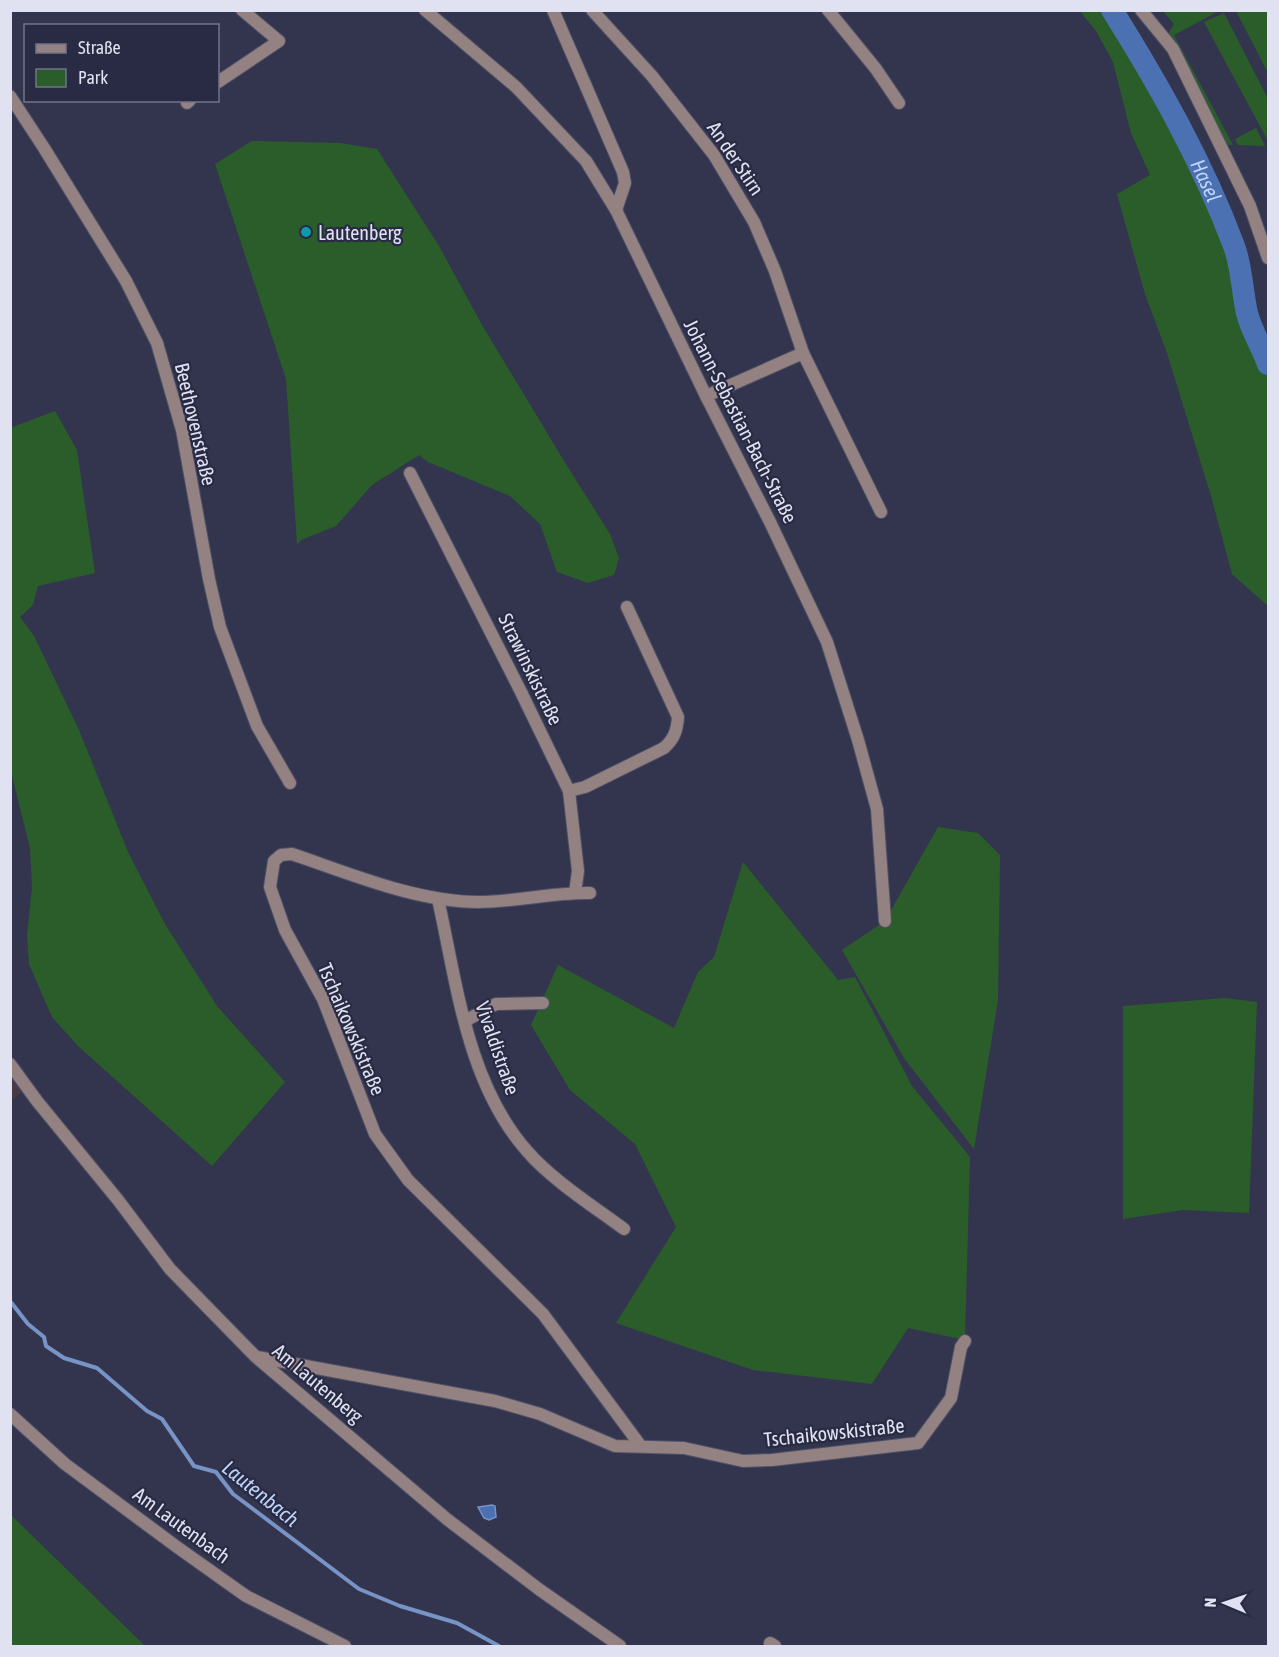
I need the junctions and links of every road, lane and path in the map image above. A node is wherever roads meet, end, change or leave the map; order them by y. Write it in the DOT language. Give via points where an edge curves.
graph roads {
  1 [pos="242,10"];
  2 [pos="425,10"];
  3 [pos="553,10"];
  4 [pos="592,10"];
  5 [pos="828,10"];
  6 [pos="1141,10"];
  7 [pos="219,81"];
  8 [pos="10,96"];
  9 [pos="899,103"];
  10 [pos="616,210"];
  11 [pos="1269,258"];
  12 [pos="803,353"];
  13 [pos="706,396"];
  14 [pos="410,473"];
  15 [pos="880,512"];
  16 [pos="627,607"];
  17 [pos="290,783"];
  18 [pos="569,791"];
  19 [pos="590,892"];
  20 [pos="575,893"];
  21 [pos="438,898"];
  22 [pos="885,921"];
  23 [pos="543,1003"];
  24 [pos="465,1021"];
  25 [pos="10,1064"];
  26 [pos="624,1229"];
  27 [pos="965,1341"];
  28 [pos="256,1357"];
  29 [pos="10,1414"];
  30 [pos="639,1445"];
  31 [pos="345,1647"];
  32 [pos="620,1647"];
  1 -- 7 [label="street" via="279,41"];
  2 -- 10 [label="street, Johann-Sebastian-Bach-Straße" via="516,87 586,161"];
  3 -- 10 [label="street" via="623,172 625,183"];
  4 -- 12 [label="street, An der Stirn" via="652,76 719,163 754,222"];
  5 -- 9 [label="street"];
  6 -- 11 [label="street" via="1173,49 1250,206"];
  8 -- 17 [label="street, Beethovenstraße" via="126,281 157,344 182,430 220,627 257,726"];
  10 -- 13 [label="street, Johann-Sebastian-Bach-Straße"];
  12 -- 13 [label="street"];
  12 -- 15 [label="street, An der Stirn"];
  13 -- 22 [label="street, Johann-Sebastian-Bach-Straße" via="827,642 877,809"];
  14 -- 18 [label="street, Strawinskistraße"];
  16 -- 18 [label="street" via="678,717 678,727 673,740 664,748"];
  18 -- 20 [label="street, Strawinskistraße" via="578,871"];
  19 -- 20 [label="street, Tschaikowskistraße"];
  20 -- 21 [label="street, Tschaikowskistraße" via="480,902"];
  21 -- 24 [label="street, Vivaldistraße"];
  21 -- 30 [label="street, Tschaikowskistraße" via="371,882 292,854 281,855 274,861 270,887 285,930 323,999 375,1134 408,1180 543,1314"];
  23 -- 24 [label="street" via="496,1005"];
  24 -- 26 [label="street, Vivaldistraße" via="485,1085 528,1152"];
  25 -- 28 [label="street, Am Lautenberg" via="170,1269"];
  27 -- 30 [label="street, Tschaikowskistraße" via="951,1398 918,1443 743,1461 684,1448"];
  28 -- 30 [label="street, Tschaikowskistraße" via="495,1401 540,1414 615,1446"];
  28 -- 32 [label="street, Am Lautenberg" via="448,1520"];
  29 -- 31 [label="street, Am Lautenbach" via="65,1464 246,1596"];
}
